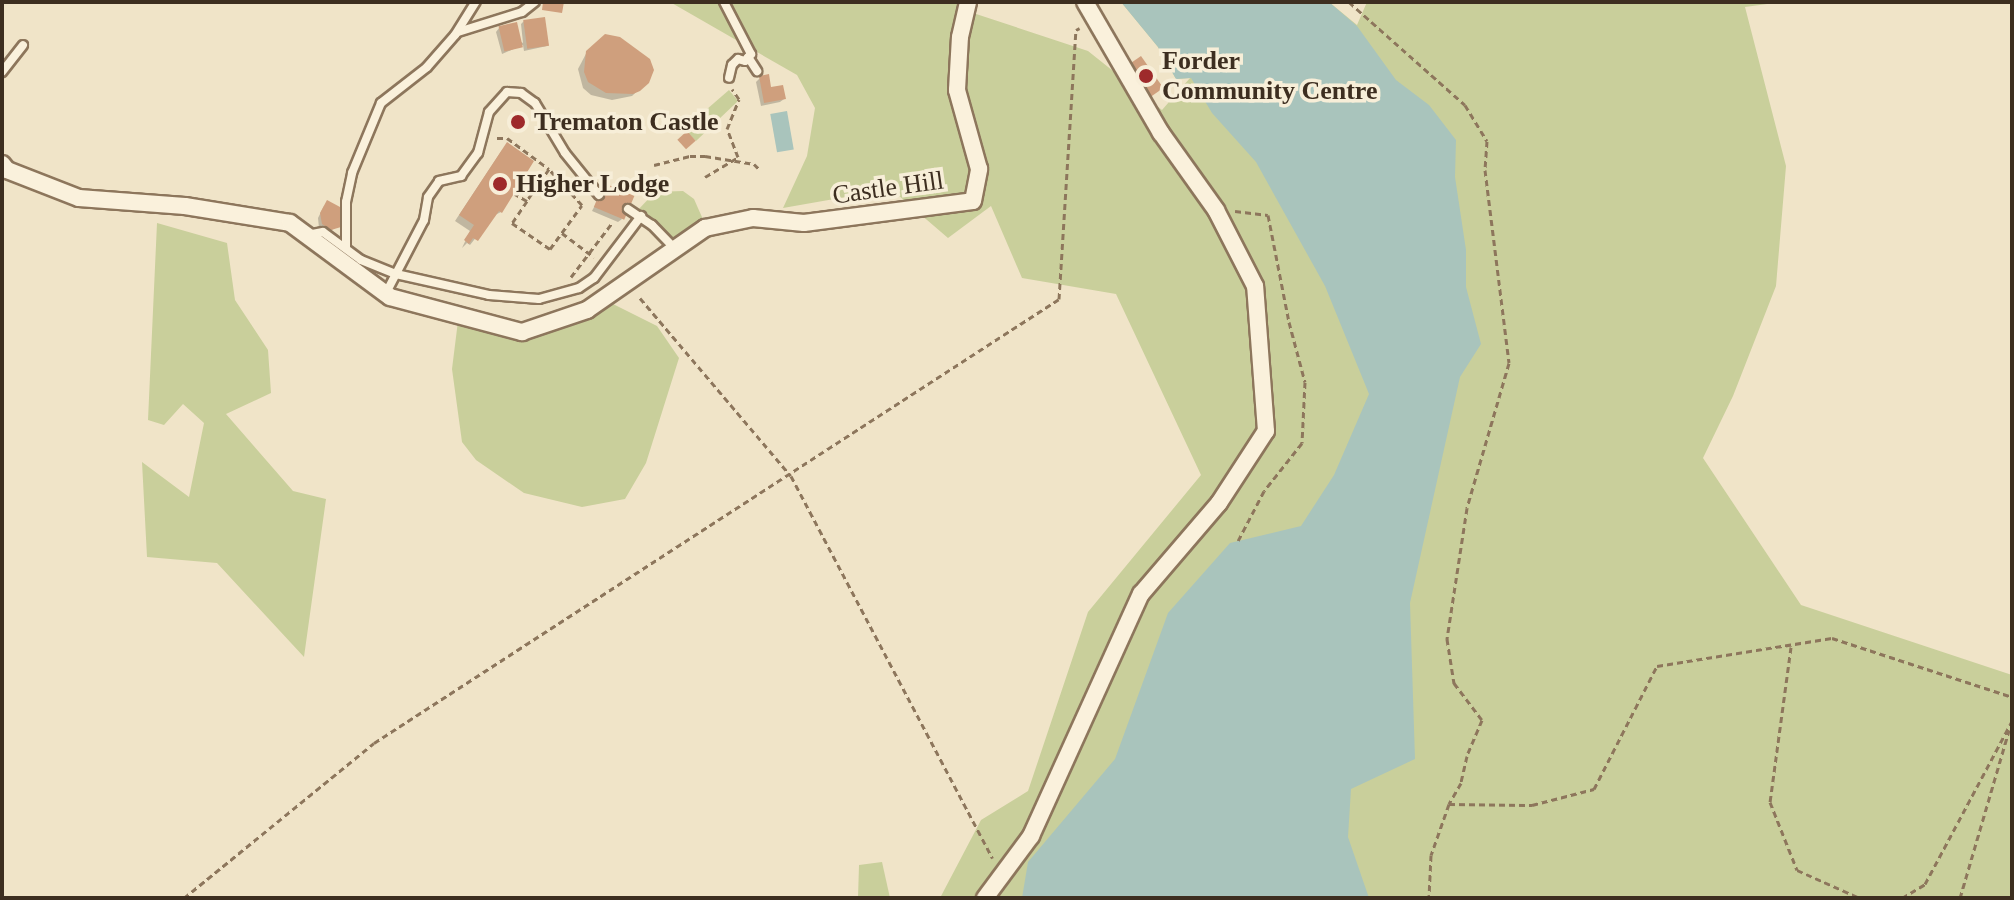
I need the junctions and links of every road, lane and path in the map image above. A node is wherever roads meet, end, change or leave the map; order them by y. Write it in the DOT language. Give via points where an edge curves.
graph roads {
  1 [pos="476,2"];
  2 [pos="535,2"];
  3 [pos="724,2"];
  4 [pos="968,2"];
  5 [pos="1085,2"];
  6 [pos="1349,2"];
  7 [pos="1093,19"];
  8 [pos="457,32"];
  9 [pos="23,45"];
  10 [pos="748,57"];
  11 [pos="757,71"];
  12 [pos="2,72"];
  13 [pos="729,78"];
  14 [pos="482,138"];
  15 [pos="731,161"];
  16 [pos="2,164"];
  17 [pos="654,165"];
  18 [pos="549,169"];
  19 [pos="760,170"];
  20 [pos="705,177"];
  21 [pos="515,194"];
  22 [pos="599,195"];
  23 [pos="527,201"];
  24 [pos="628,209"];
  25 [pos="1216,210"];
  26 [pos="641,216"];
  27 [pos="612,223"];
  28 [pos="562,233"];
  29 [pos="306,235"];
  30 [pos="346,248"];
  31 [pos="674,248"];
  32 [pos="588,252"];
  33 [pos="604,266"];
  34 [pos="396,274"];
  35 [pos="386,294"];
  36 [pos="557,296"];
  37 [pos="640,298"];
  38 [pos="791,476"];
  39 [pos="1238,541"];
  40 [pos="1791,647"];
  41 [pos="2012,697"];
  42 [pos="2012,722"];
  43 [pos="1449,804"];
  44 [pos="1001,876"];
  45 [pos="184,898"];
  46 [pos="985,898"];
  47 [pos="1429,898"];
  48 [pos="1860,898"];
  49 [pos="1902,898"];
  50 [pos="1960,898"];
  1 -- 8 [label="lane"];
  2 -- 8 [label="lane" via="522,12"];
  3 -- 10 [label="lane" via="740,27"];
  4 -- 31 [label="street, Castle Hill" via="957,90 979,169 973,201 804,223 753,218 705,228"];
  5 -- 7 [label="street"];
  6 -- 43 [label="path" via="1465,105 1487,141 1485,170 1509,363 1467,508 1455,575 1447,639 1454,683 1482,720"];
  7 -- 25 [label="street" via="1161,133"];
  7 -- 38 [label="path" via="1076,30 1059,299"];
  8 -- 30 [label="lane" via="427,67 381,103 348,189"];
  9 -- 12 [label="lane"];
  10 -- 11 [label="lane"];
  10 -- 13 [label="lane" via="732,65"];
  13 -- 15 [label="path" via="739,99 727,129 738,157"];
  14 -- 18 [label="path" via="507,138"];
  14 -- 22 [label="lane" via="497,100 507,92 521,93 535,103"];
  14 -- 34 [label="lane" via="461,176 439,181 428,197 424,220"];
  15 -- 17 [label="path" via="690,156"];
  15 -- 19 [label="path"];
  15 -- 20 [label="path"];
  16 -- 29 [label="street" via="79,198 185,206 290,223"];
  18 -- 23 [label="path"];
  18 -- 28 [label="path" via="582,205"];
  21 -- 23 [label="path"];
  23 -- 28 [label="path" via="512,223 550,249"];
  24 -- 26 [label="lane"];
  25 -- 39 [label="path" via="1268,215 1305,382 1302,443 1264,491"];
  25 -- 44 [label="street" via="1255,286 1266,431 1219,503 1141,594 1031,836"];
  26 -- 31 [label="lane"];
  26 -- 33 [label="lane"];
  27 -- 32 [label="path"];
  28 -- 32 [label="path"];
  29 -- 30 [label="lane" via="323,232"];
  29 -- 35 [label="street"];
  30 -- 34 [label="lane"];
  31 -- 35 [label="street, Castle Hill" via="587,310 522,332"];
  32 -- 33 [label="path"];
  32 -- 36 [label="path"];
  33 -- 36 [label="lane" via="579,288"];
  34 -- 35 [label="lane"];
  34 -- 36 [label="lane" via="489,295"];
  37 -- 38 [label="path"];
  38 -- 44 [label="path"];
  38 -- 45 [label="path" via="374,743"];
  40 -- 41 [label="path" via="1832,638"];
  40 -- 43 [label="path" via="1657,666 1594,789 1532,805"];
  40 -- 48 [label="path" via="1770,802 1797,870"];
  42 -- 49 [label="path" via="1925,884"];
  42 -- 50 [label="path"];
  43 -- 47 [label="path" via="1431,855"];
  44 -- 46 [label="street"];
}
